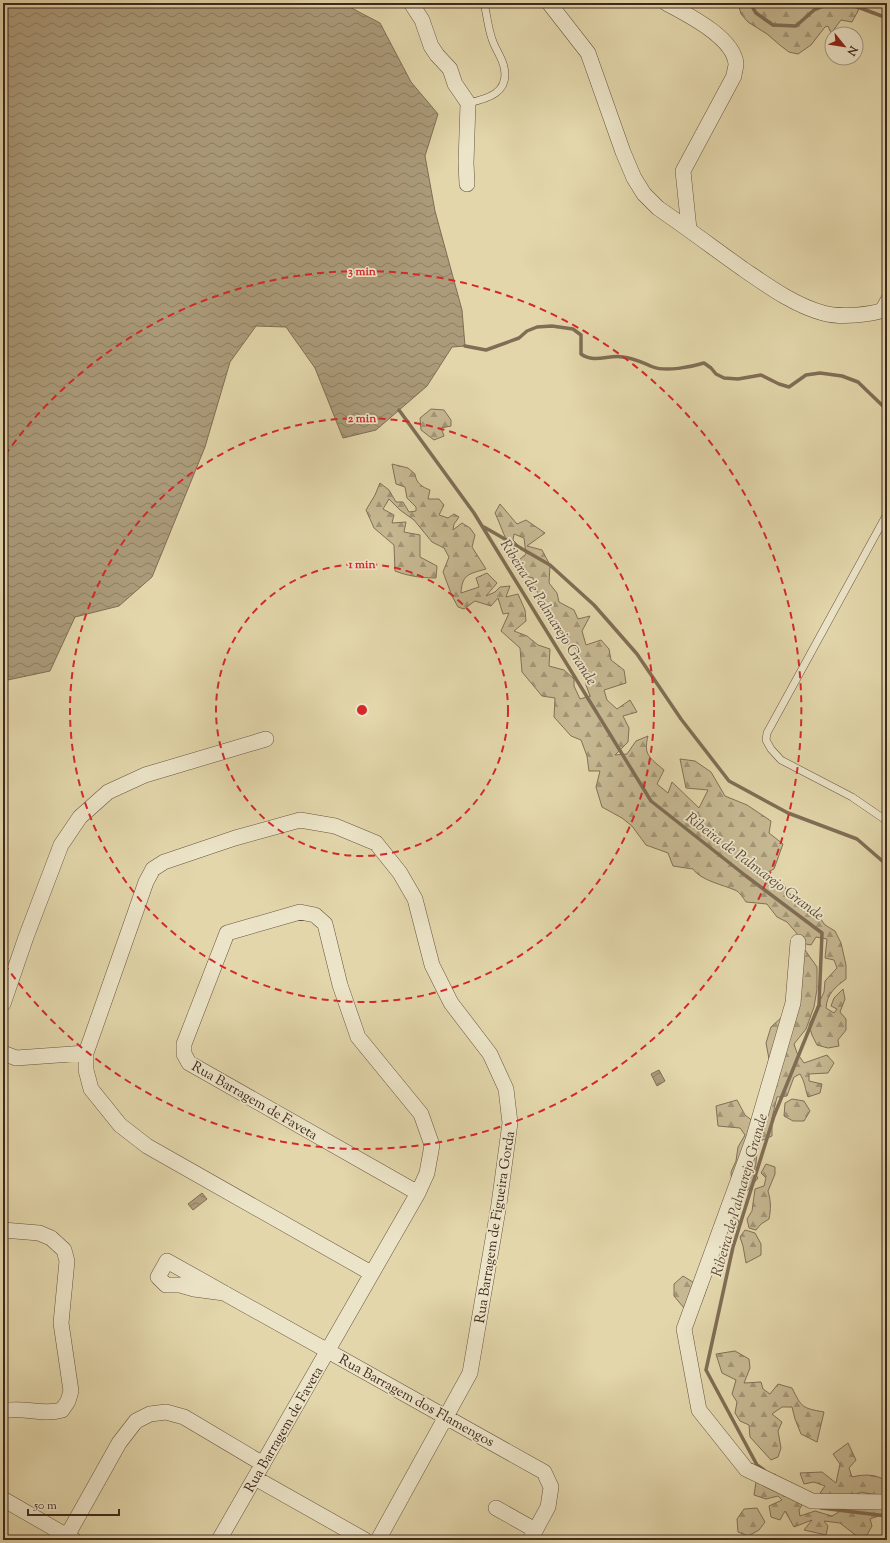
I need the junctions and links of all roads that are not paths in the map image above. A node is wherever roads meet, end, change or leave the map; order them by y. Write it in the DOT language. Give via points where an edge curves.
graph roads {
  1 [pos="412,3"];
  2 [pos="484,3"];
  3 [pos="549,3"];
  4 [pos="666,3"];
  5 [pos="468,103"];
  6 [pos="467,184"];
  7 [pos="689,229"];
  8 [pos="887,294"];
  9 [pos="884,312"];
  10 [pos="887,514"];
  11 [pos="266,739"];
  12 [pos="887,821"];
  13 [pos="798,942"];
  14 [pos="3,1004"];
  15 [pos="3,1053"];
  16 [pos="86,1053"];
  17 [pos="418,1193"];
  18 [pos="3,1230"];
  19 [pos="371,1273"];
  20 [pos="224,1293"];
  21 [pos="328,1351"];
  22 [pos="3,1411"];
  23 [pos="447,1417"];
  24 [pos="263,1464"];
  25 [pos="255,1478"];
  26 [pos="3,1499"];
  27 [pos="887,1502"];
  28 [pos="496,1508"];
  29 [pos="532,1535"];
  30 [pos="71,1538"];
  31 [pos="219,1540"];
  32 [pos="365,1540"];
  33 [pos="378,1540"];
  1 -- 5 [label="street" via="422,20 431,46 450,68 455,84"];
  2 -- 5 [label="lane" via="492,40 504,67 505,76 503,84 490,98"];
  3 -- 7 [label="street" via="588,53 623,152 640,188 658,208"];
  4 -- 7 [label="street" via="702,23 714,33 730,49 736,64 734,76 683,171"];
  5 -- 6 [label="street"];
  7 -- 9 [label="street" via="766,285 808,308 825,314"];
  8 -- 9 [label="lane"];
  10 -- 12 [label="lane" via="766,732 766,740 770,749 781,760 852,797"];
  11 -- 14 [label="street" via="145,775 108,792 80,817 62,845"];
  13 -- 27 [label="street" via="791,1011 753,1140 684,1329 699,1410 746,1469 812,1501"];
  15 -- 16 [label="street" via="16,1058"];
  16 -- 19 [label="street, Rua Barragem de Figueira Gorda" via="86,1070 91,1089 120,1125 147,1146"];
  16 -- 23 [label="street, Rua Barragem de Figueira Gorda" via="146,882 153,869 164,862 235,838 300,820 334,826 376,843 400,872 415,899 432,965 451,1003 490,1054 506,1089 510,1124 470,1374"];
  17 -- 17 [label="street, Rua Barragem de Faveta" via="427,1173 432,1145 421,1114 358,1037 340,985 325,924 315,916 300,912 227,933 184,1044 184,1054 189,1063"];
  17 -- 19 [label="street, Rua Barragem de Faveta"];
  18 -- 22 [label="street" via="39,1234 51,1238 64,1250 67,1261 61,1323 71,1391 62,1410 51,1413"];
  19 -- 21 [label="street, Rua Barragem de Faveta"];
  20 -- 21 [label="street, Rua Barragem dos Flamengos"];
  21 -- 23 [label="street, Rua Barragem dos Flamengos"];
  21 -- 24 [label="street, Rua Barragem de Faveta"];
  23 -- 29 [label="street, Rua Barragem dos Flamengos" via="544,1472 551,1487 548,1507"];
  23 -- 33 [label="street, Rua Barragem de Figueira Gorda"];
  24 -- 25 [label="street, Rua Barragem de Faveta"];
  24 -- 30 [label="street" via="184,1417 166,1412 150,1414 136,1421 119,1442"];
  25 -- 31 [label="street, Rua Barragem de Faveta"];
  25 -- 32 [label="street"];
  26 -- 30 [label="street"];
  28 -- 29 [label="street"];
}
